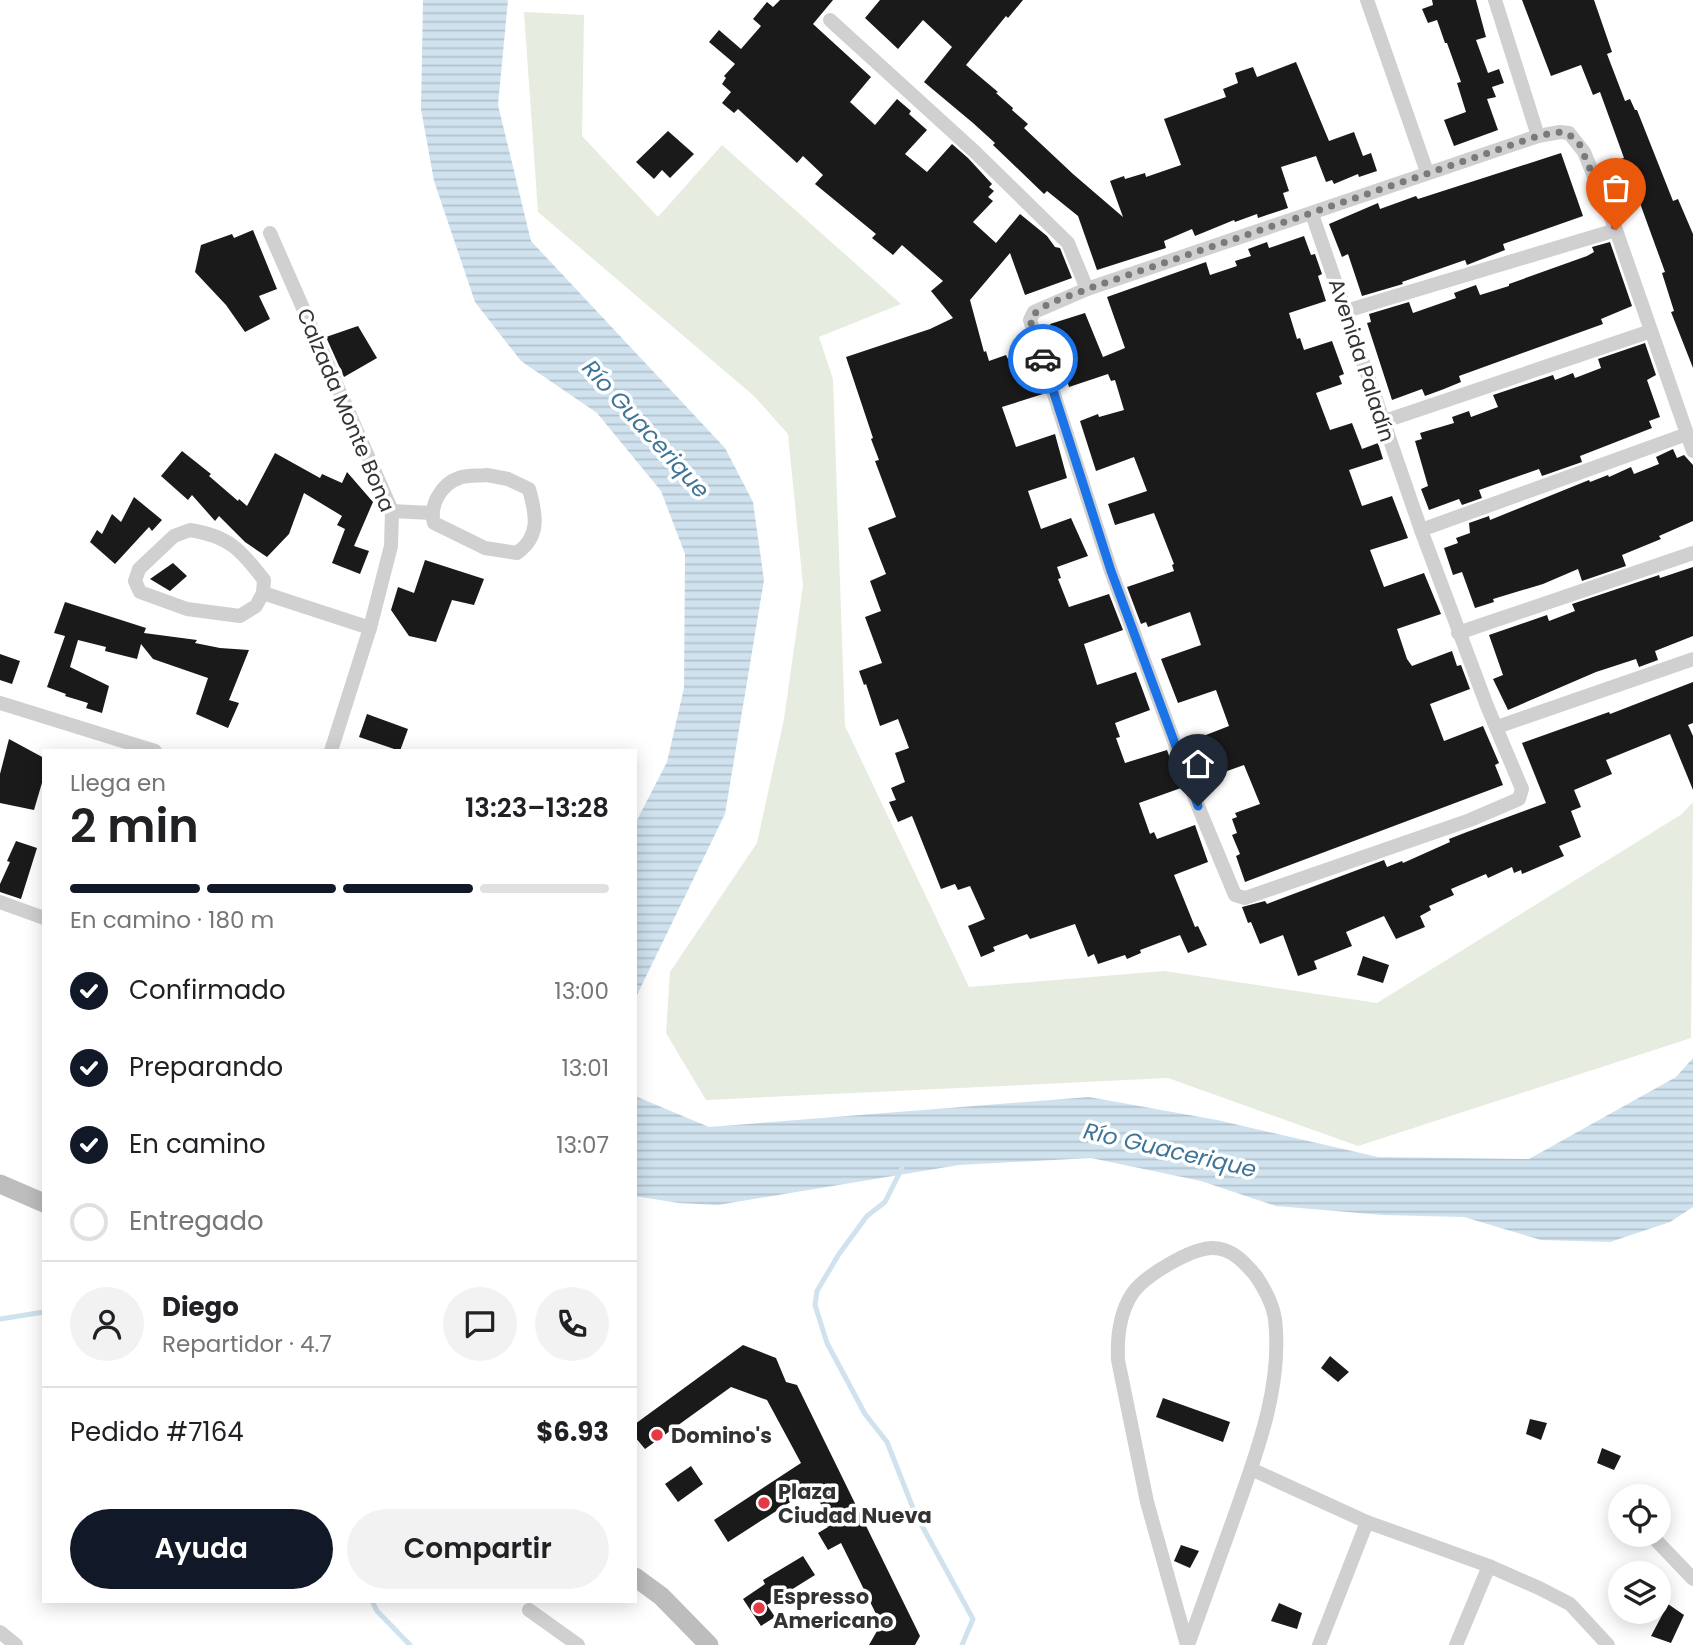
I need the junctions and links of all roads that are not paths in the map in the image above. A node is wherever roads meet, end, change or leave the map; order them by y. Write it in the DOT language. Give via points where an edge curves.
graph roads {
  1 [pos="1367,0"];
  2 [pos="1495,0"];
  3 [pos="830,20"];
  4 [pos="1538,136"];
  5 [pos="1427,172"];
  6 [pos="1312,214"];
  7 [pos="1616,230"];
  8 [pos="270,233"];
  9 [pos="1087,289"];
  10 [pos="1346,310"];
  11 [pos="1651,331"];
  12 [pos="1382,422"];
  13 [pos="1687,434"];
  14 [pos="1693,451"];
  15 [pos="392,511"];
  16 [pos="431,513"];
  17 [pos="1421,530"];
  18 [pos="1693,553"];
  19 [pos="263,593"];
  20 [pos="370,628"];
  21 [pos="1458,633"];
  22 [pos="1693,659"];
  23 [pos="0,702"];
  24 [pos="1497,727"];
  25 [pos="149,749"];
  26 [pos="332,749"];
  27 [pos="0,902"];
  28 [pos="42,917"];
  29 [pos="0,1184"];
  30 [pos="42,1202"];
  31 [pos="1251,1469"];
  32 [pos="1367,1522"];
  33 [pos="1662,1547"];
  34 [pos="1489,1566"];
  35 [pos="637,1578"];
  36 [pos="1693,1579"];
  37 [pos="529,1610"];
  38 [pos="0,1632"];
  39 [pos="16,1645"];
  40 [pos="579,1645"];
  41 [pos="709,1645"];
  42 [pos="1188,1645"];
  43 [pos="1319,1645"];
  44 [pos="1456,1645"];
  45 [pos="1608,1645"];
  1 -- 5 [label="street"];
  2 -- 4 [label="street"];
  3 -- 9 [label="street" via="1068,243"];
  4 -- 5 [label="street"];
  4 -- 7 [label="street" via="1569,133 1579,143"];
  5 -- 6 [label="street"];
  6 -- 9 [label="street"];
  6 -- 10 [label="street, Avenida Paladín"];
  7 -- 10 [label="street"];
  7 -- 11 [label="street"];
  8 -- 15 [label="street, Calzada Monte Bona"];
  9 -- 24 [label="street, Avenida Paladín" via="1034,312 1030,320 1111,571 1235,895 1245,898 1519,799 1522,789"];
  10 -- 12 [label="street, Avenida Paladín"];
  11 -- 12 [label="street"];
  11 -- 13 [label="street"];
  12 -- 17 [label="street, Avenida Paladín"];
  13 -- 14 [label="street"];
  13 -- 17 [label="street"];
  15 -- 16 [label="street"];
  15 -- 20 [label="street, Calzada Monte Bona" via="391,546"];
  16 -- 16 [label="street" via="434,523 457,536 485,548 517,553 531,541 535,524 529,489 487,475 458,478 442,490"];
  17 -- 21 [label="street, Avenida Paladín"];
  18 -- 21 [label="street"];
  19 -- 19 [label="street" via="264,580 240,549 209,533 190,530 165,544 139,569 135,581 139,592 187,609 240,616 256,607"];
  19 -- 20 [label="street"];
  20 -- 26 [label="street, Calzada Monte Bona"];
  21 -- 24 [label="street, Avenida Paladín"];
  22 -- 24 [label="street"];
  23 -- 25 [label="street"];
  27 -- 28 [label="street"];
  29 -- 30 [label="main road"];
  31 -- 32 [label="street"];
  31 -- 42 [label="street"];
  31 -- 42 [label="street" via="1274,1384 1275,1316 1263,1286 1245,1262 1212,1248 1142,1281 1130,1297 1117,1337 1147,1502"];
  32 -- 34 [label="street"];
  32 -- 43 [label="street"];
  33 -- 36 [label="street"];
  34 -- 44 [label="street"];
  34 -- 45 [label="street" via="1570,1604"];
  35 -- 41 [label="main road"];
  37 -- 40 [label="street"];
  38 -- 39 [label="street"];
}
